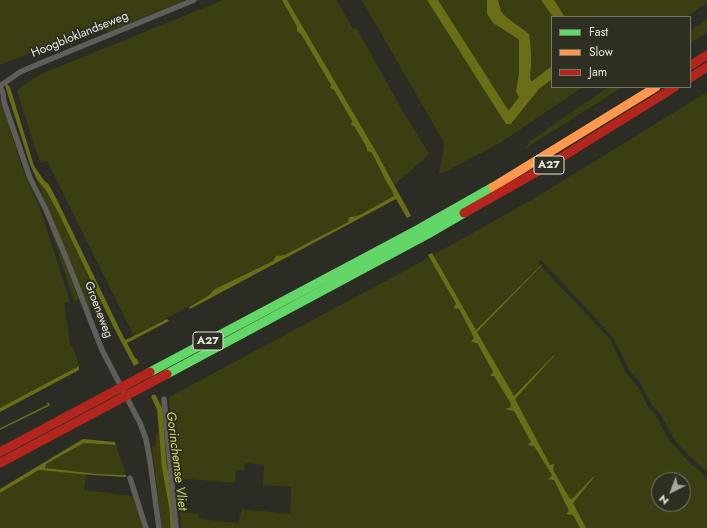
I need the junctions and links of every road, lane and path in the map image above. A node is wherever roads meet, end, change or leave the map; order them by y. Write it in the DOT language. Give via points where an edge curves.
graph roads {
  1 [pos="194,0"];
  2 [pos="707,55"];
  3 [pos="691,65"];
  4 [pos="707,67"];
  5 [pos="691,77"];
  6 [pos="1,86"];
  7 [pos="654,88"];
  8 [pos="673,88"];
  9 [pos="2,100"];
  10 [pos="164,399"];
  11 [pos="0,452"];
  12 [pos="0,463"];
  13 [pos="130,478"];
  14 [pos="146,528"];
  15 [pos="159,528"];
  16 [pos="176,528"];
  1 -- 6 [label="street, Hoogbloklandseweg" via="41,62 20,72"];
  2 -- 3 [label="highway"];
  4 -- 5 [label="highway"];
  6 -- 9 [label="street, Groeneweg"];
  7 -- 11 [label="highway, A27" via="502,182 423,226"];
  8 -- 12 [label="highway, A27" via="549,165 428,234"];
  9 -- 15 [label="street, Groeneweg" via="30,178 57,236 102,350 146,439"];
  10 -- 16 [label="street"];
  13 -- 14 [label="street"];
}
